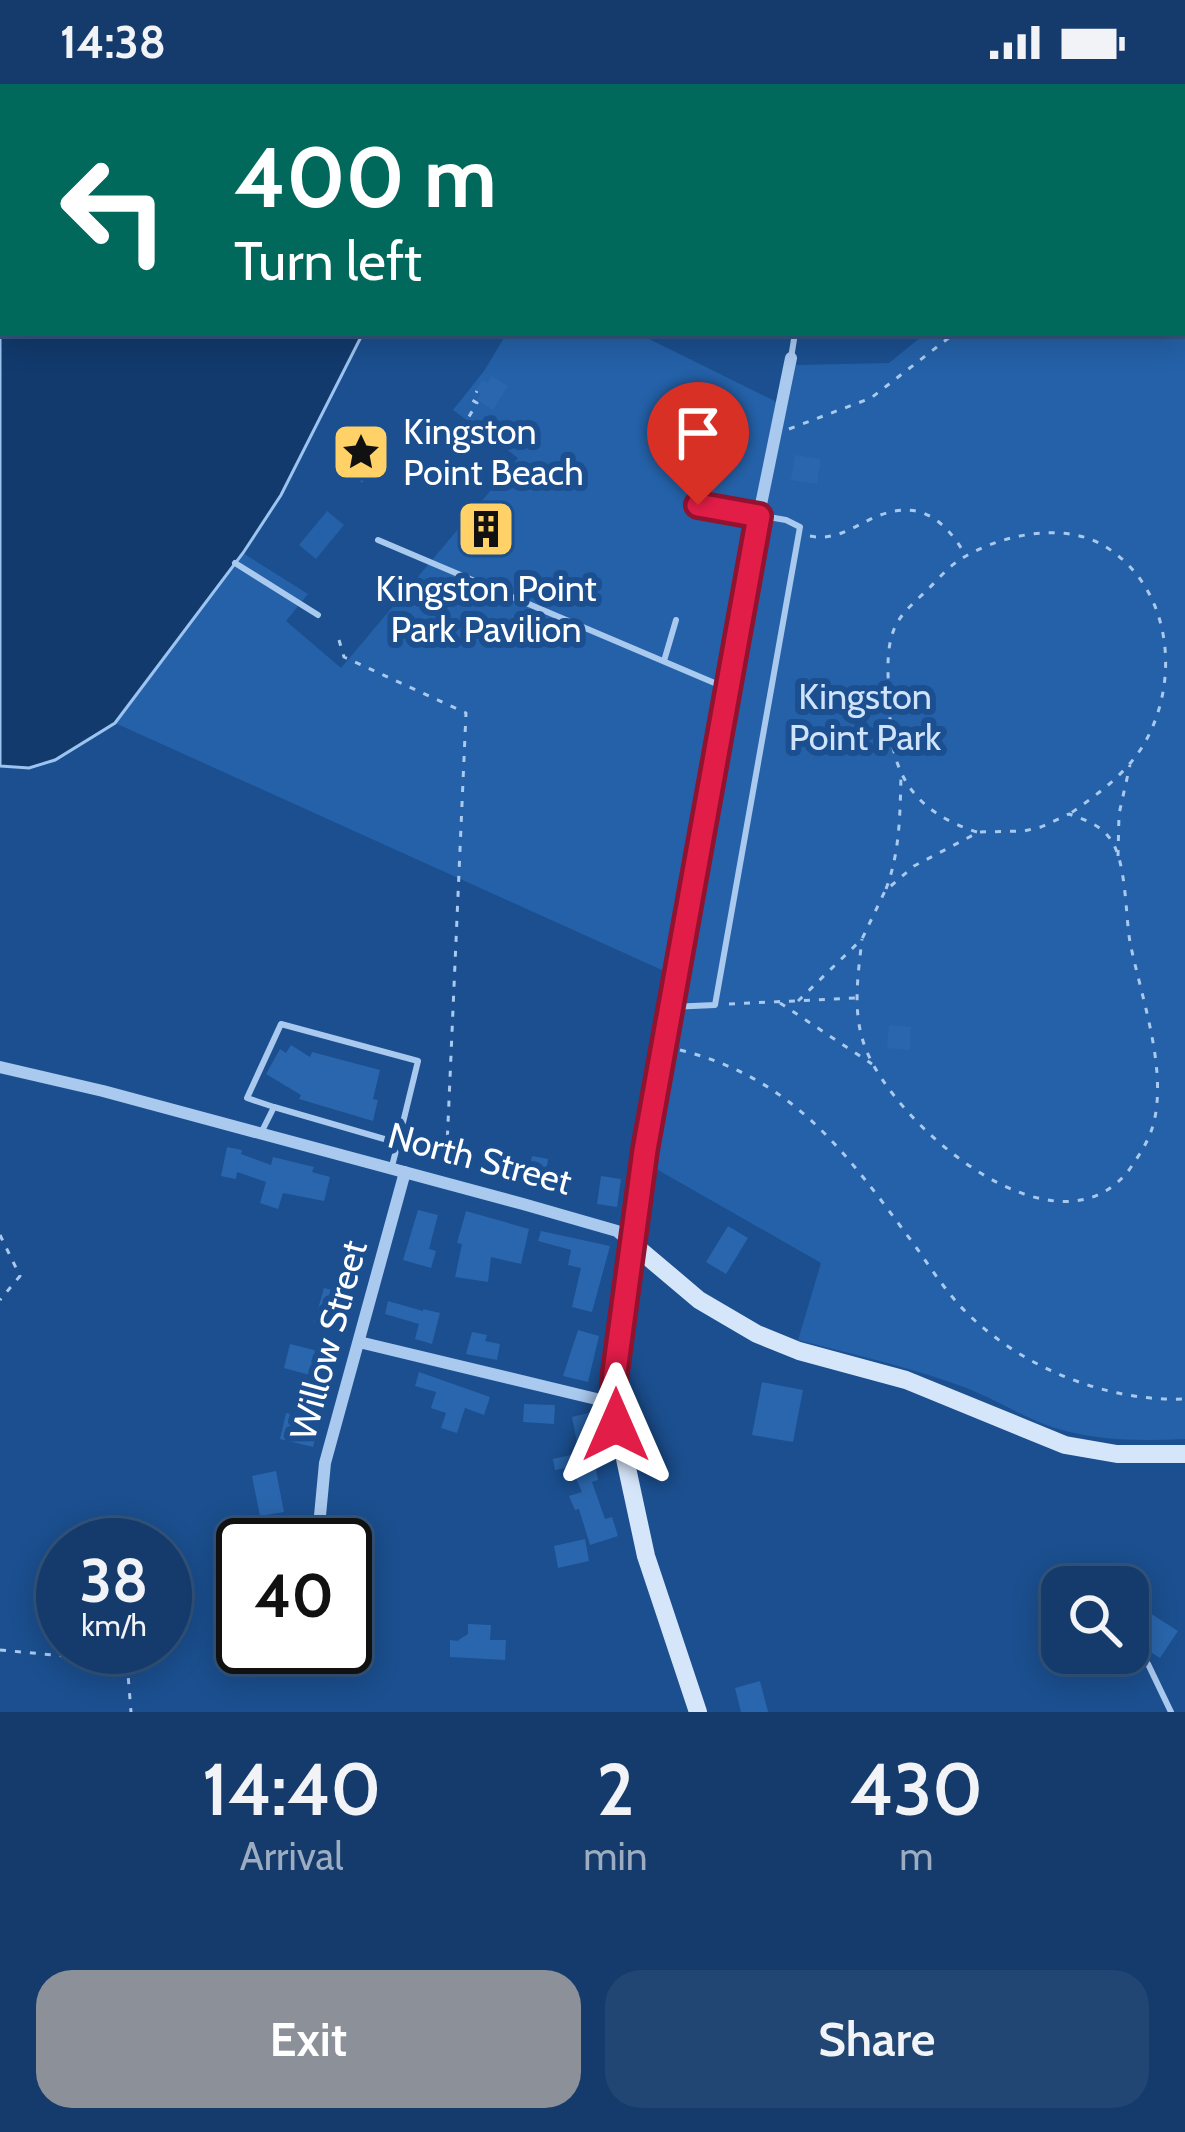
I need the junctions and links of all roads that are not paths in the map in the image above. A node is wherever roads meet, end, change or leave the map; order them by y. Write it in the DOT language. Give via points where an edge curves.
graph roads {
  1 [pos="792,336"];
  2 [pos="791,358"];
  3 [pos="698,505"];
  4 [pos="759,516"];
  5 [pos="378,540"];
  6 [pos="235,563"];
  7 [pos="318,615"];
  8 [pos="676,620"];
  9 [pos="664,661"];
  10 [pos="727,688"];
  11 [pos="670,1007"];
  12 [pos="0,1067"];
  13 [pos="274,1107"];
  14 [pos="261,1133"];
  15 [pos="398,1143"];
  16 [pos="398,1170"];
  17 [pos="634,1245"];
  18 [pos="359,1342"];
  19 [pos="613,1403"];
  20 [pos="1185,1454"];
  21 [pos="319,1518"];
  22 [pos="1149,1666"];
  23 [pos="698,1712"];
  24 [pos="1171,1712"];
  1 -- 2 [label="lane"];
  2 -- 4 [label="street"];
  3 -- 4 [label="lane"];
  4 -- 10 [label="street"];
  4 -- 11 [label="lane" via="800,527 716,1005"];
  5 -- 9 [label="lane"];
  6 -- 7 [label="lane"];
  8 -- 9 [label="lane"];
  9 -- 10 [label="lane"];
  10 -- 11 [label="street"];
  11 -- 17 [label="street"];
  12 -- 14 [label="street, North Street"];
  13 -- 14 [label="lane"];
  13 -- 15 [label="lane"];
  13 -- 15 [label="lane" via="247,1098 280,1024 418,1061"];
  14 -- 16 [label="street, North Street"];
  15 -- 16 [label="lane"];
  16 -- 17 [label="street, North Street" via="617,1231"];
  16 -- 18 [label="street, Willow Street"];
  17 -- 19 [label="street"];
  17 -- 20 [label="street, North Street" via="699,1300 799,1351 906,1379 1065,1445"];
  18 -- 19 [label="street"];
  18 -- 21 [label="street, Willow Street" via="325,1463"];
  19 -- 23 [label="street" via="646,1556"];
  22 -- 24 [label="lane"];
}
